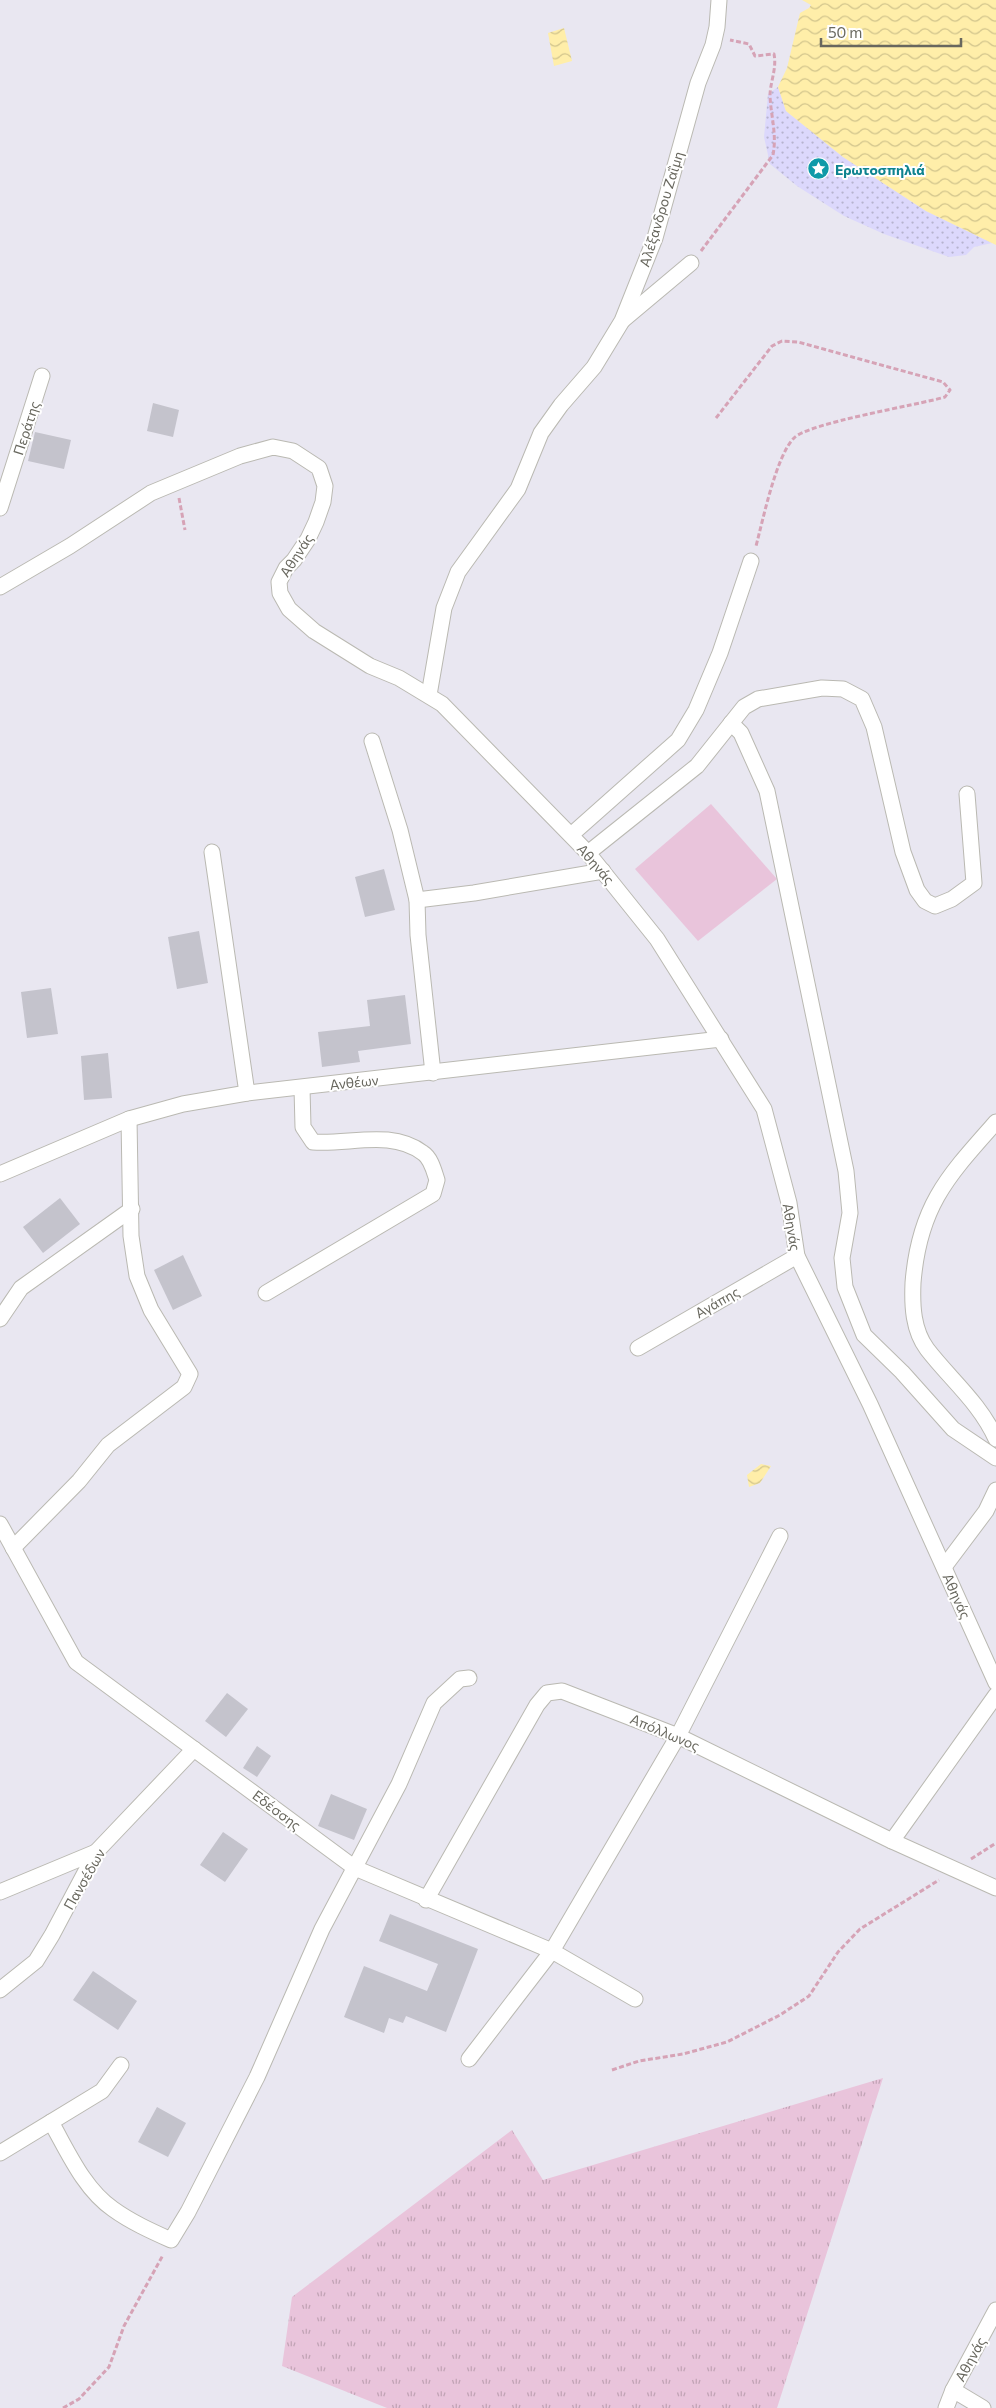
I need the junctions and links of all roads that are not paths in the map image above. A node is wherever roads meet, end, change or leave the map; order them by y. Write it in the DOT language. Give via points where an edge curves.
graph roads {
  1 [pos="719,0"];
  2 [pos="691,263"];
  3 [pos="622,321"];
  4 [pos="42,376"];
  5 [pos="0,508"];
  6 [pos="751,561"];
  7 [pos="0,587"];
  8 [pos="429,695"];
  9 [pos="731,723"];
  10 [pos="372,741"];
  11 [pos="967,794"];
  12 [pos="571,835"];
  13 [pos="212,852"];
  14 [pos="588,853"];
  15 [pos="603,871"];
  16 [pos="417,900"];
  17 [pos="720,1039"];
  18 [pos="433,1073"];
  19 [pos="302,1088"];
  20 [pos="247,1093"];
  21 [pos="129,1119"];
  22 [pos="996,1122"];
  23 [pos="0,1174"];
  24 [pos="132,1210"];
  25 [pos="797,1256"];
  26 [pos="266,1293"];
  27 [pos="0,1319"];
  28 [pos="638,1348"];
  29 [pos="996,1439"];
  30 [pos="996,1458"];
  31 [pos="996,1490"];
  32 [pos="0,1524"];
  33 [pos="780,1536"];
  34 [pos="13,1548"];
  35 [pos="944,1568"];
  36 [pos="469,1678"];
  37 [pos="996,1683"];
  38 [pos="996,1695"];
  39 [pos="678,1736"];
  40 [pos="194,1749"];
  41 [pos="892,1841"];
  42 [pos="96,1852"];
  43 [pos="355,1868"];
  44 [pos="996,1888"];
  45 [pos="0,1892"];
  46 [pos="426,1900"];
  47 [pos="552,1951"];
  48 [pos="0,1990"];
  49 [pos="635,1999"];
  50 [pos="470,2060"];
  51 [pos="121,2065"];
  52 [pos="51,2122"];
  53 [pos="0,2153"];
  54 [pos="996,2310"];
  55 [pos="952,2390"];
  56 [pos="946,2408"];
  57 [pos="983,2408"];
  1 -- 3 [label="street, Αλέξανδρου Ζαΐμη" via="713,45 698,83 655,238"];
  2 -- 3 [label="street"];
  3 -- 8 [label="street, Αλέξανδρου Ζαΐμη" via="594,367 561,404 541,433 518,489 458,572 444,608"];
  4 -- 5 [label="street, Περάτης"];
  6 -- 12 [label="street" via="720,653 696,710 678,740"];
  7 -- 8 [label="street, Αθηνάς" via="151,493 240,456 272,447 293,451 319,468 325,486 323,502 308,539 280,576 280,593 289,609 314,631 370,666"];
  8 -- 12 [label="street, Αθηνάς" via="442,704"];
  9 -- 11 [label="street" via="744,707 758,699 822,688 844,689 862,699 874,726 903,852 917,890 925,902 935,906 952,899 974,883"];
  9 -- 14 [label="street" via="697,766"];
  9 -- 30 [label="street" via="745,740 767,791 846,1171 850,1213 842,1258 851,1306 864,1335 953,1429"];
  10 -- 16 [label="street" via="400,830"];
  12 -- 14 [label="street, Αθηνάς"];
  13 -- 20 [label="street"];
  14 -- 15 [label="street, Αθηνάς"];
  15 -- 16 [label="street"];
  15 -- 17 [label="street, Αθηνάς" via="657,939"];
  16 -- 18 [label="street"];
  17 -- 18 [label="street, Ανθέων"];
  17 -- 25 [label="street, Αθηνάς" via="764,1109 789,1203"];
  18 -- 19 [label="street, Ανθέων"];
  19 -- 20 [label="street, Ανθέων"];
  19 -- 26 [label="street" via="303,1127 313,1142 383,1140 403,1144 424,1153 437,1180 433,1194"];
  20 -- 21 [label="street, Ανθέων" via="183,1104"];
  21 -- 23 [label="street, Ανθέων"];
  21 -- 24 [label="street"];
  22 -- 29 [label="street" via="944,1183 925,1218 915,1260 913,1294 914,1323 926,1348 971,1398 990,1424"];
  24 -- 27 [label="street" via="21,1288"];
  24 -- 34 [label="street" via="131,1236 137,1276 151,1310 190,1374 184,1387 108,1445 79,1481"];
  25 -- 28 [label="street, Αγάπης"];
  25 -- 35 [label="street, Αθηνάς" via="870,1404"];
  31 -- 35 [label="street" via="986,1510"];
  32 -- 34 [label="street, Εδέσσης"];
  33 -- 39 [label="street"];
  34 -- 40 [label="street, Εδέσσης" via="76,1662"];
  35 -- 37 [label="street, Αθηνάς"];
  36 -- 43 [label="street" via="460,1679 434,1703 399,1784"];
  38 -- 41 [label="street"];
  39 -- 41 [label="street, Απόλλωνος"];
  39 -- 46 [label="street, Απόλλωνος" via="562,1691 547,1693 537,1705"];
  39 -- 47 [label="street"];
  40 -- 42 [label="street, Πανσέδων"];
  40 -- 43 [label="street, Εδέσσης"];
  41 -- 44 [label="street, Απόλλωνος"];
  42 -- 45 [label="street"];
  42 -- 48 [label="street, Πανσέδων" via="36,1961"];
  43 -- 46 [label="street, Εδέσσης"];
  43 -- 52 [label="street" via="322,1929 257,2077 171,2240 112,2209 82,2176"];
  46 -- 47 [label="street, Εδέσσης"];
  47 -- 49 [label="street, Εδέσσης"];
  47 -- 50 [label="street"];
  51 -- 52 [label="street" via="102,2091"];
  52 -- 53 [label="street"];
  54 -- 55 [label="street, Αθηνάς"];
  55 -- 56 [label="street, Αθηνάς"];
  55 -- 57 [label="street"];
}
